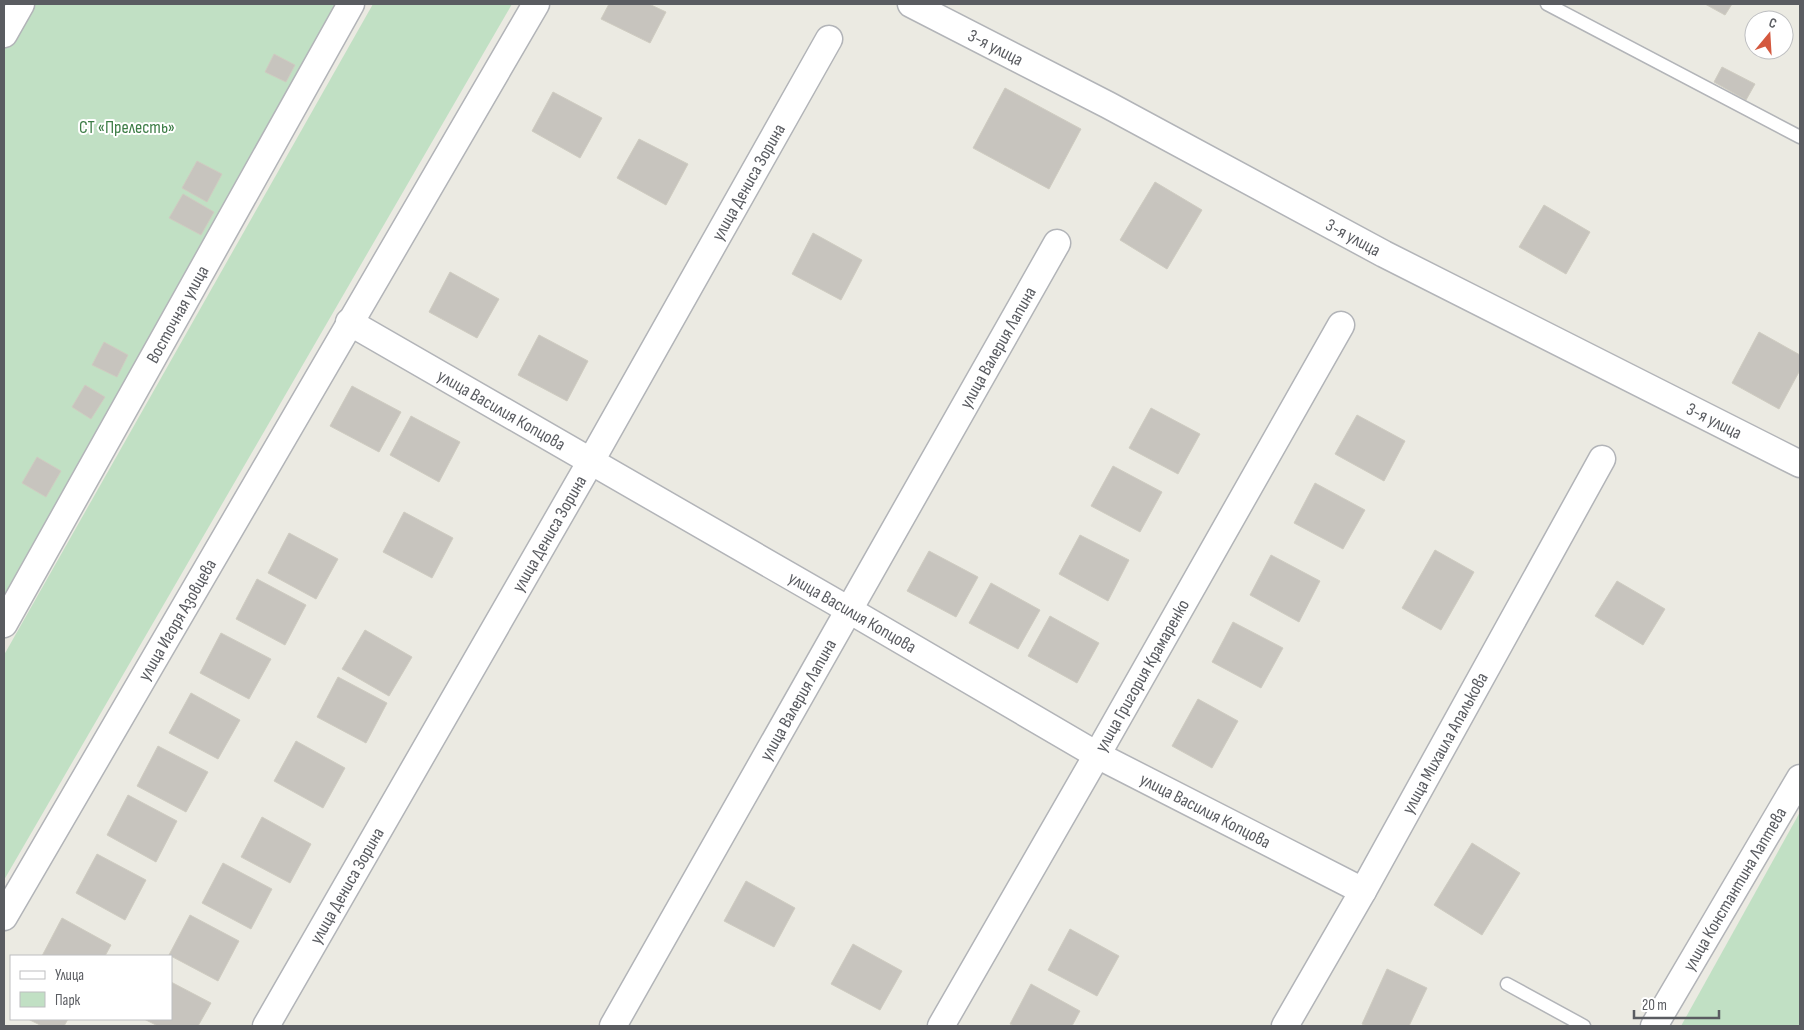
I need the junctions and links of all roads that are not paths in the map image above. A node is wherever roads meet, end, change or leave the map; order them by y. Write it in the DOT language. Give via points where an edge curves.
graph roads {
  1 [pos="21,4"];
  2 [pos="351,4"];
  3 [pos="536,4"];
  4 [pos="911,4"];
  5 [pos="1546,4"];
  6 [pos="4,34"];
  7 [pos="830,39"];
  8 [pos="1800,137"];
  9 [pos="1057,243"];
  10 [pos="349,322"];
  11 [pos="1341,324"];
  12 [pos="1602,459"];
  13 [pos="591,461"];
  14 [pos="1800,464"];
  15 [pos="849,610"];
  16 [pos="4,624"];
  17 [pos="1097,755"];
  18 [pos="1800,778"];
  19 [pos="1363,891"];
  20 [pos="4,916"];
  21 [pos="1507,984"];
  22 [pos="266,1026"];
  23 [pos="613,1026"];
  24 [pos="941,1026"];
  25 [pos="1285,1026"];
  26 [pos="1584,1026"];
  27 [pos="1654,1026"];
  1 -- 6 [label="street"];
  2 -- 16 [label="street, Восточная улица"];
  3 -- 10 [label="street, улица Игоря Азовцева"];
  4 -- 14 [label="street, 3-я улица" via="1108,105 1384,254"];
  5 -- 8 [label="lane"];
  7 -- 13 [label="street, улица Дениса Зорина"];
  9 -- 15 [label="street, улица Валерия Лапина"];
  10 -- 13 [label="street, улица Василия Копцова"];
  10 -- 20 [label="street, улица Игоря Азовцева"];
  11 -- 17 [label="street, улица Григория Крамаренко"];
  12 -- 19 [label="street, улица Михаила Апалькова"];
  13 -- 15 [label="street, улица Василия Копцова"];
  13 -- 22 [label="street, улица Дениса Зорина"];
  15 -- 17 [label="street, улица Василия Копцова"];
  15 -- 23 [label="street, улица Валерия Лапина"];
  17 -- 19 [label="street, улица Василия Копцова"];
  17 -- 24 [label="street, улица Григория Крамаренко"];
  18 -- 27 [label="street, улица Константина Лаптева"];
  19 -- 25 [label="street, улица Михаила Апалькова"];
  21 -- 26 [label="lane"];
}
